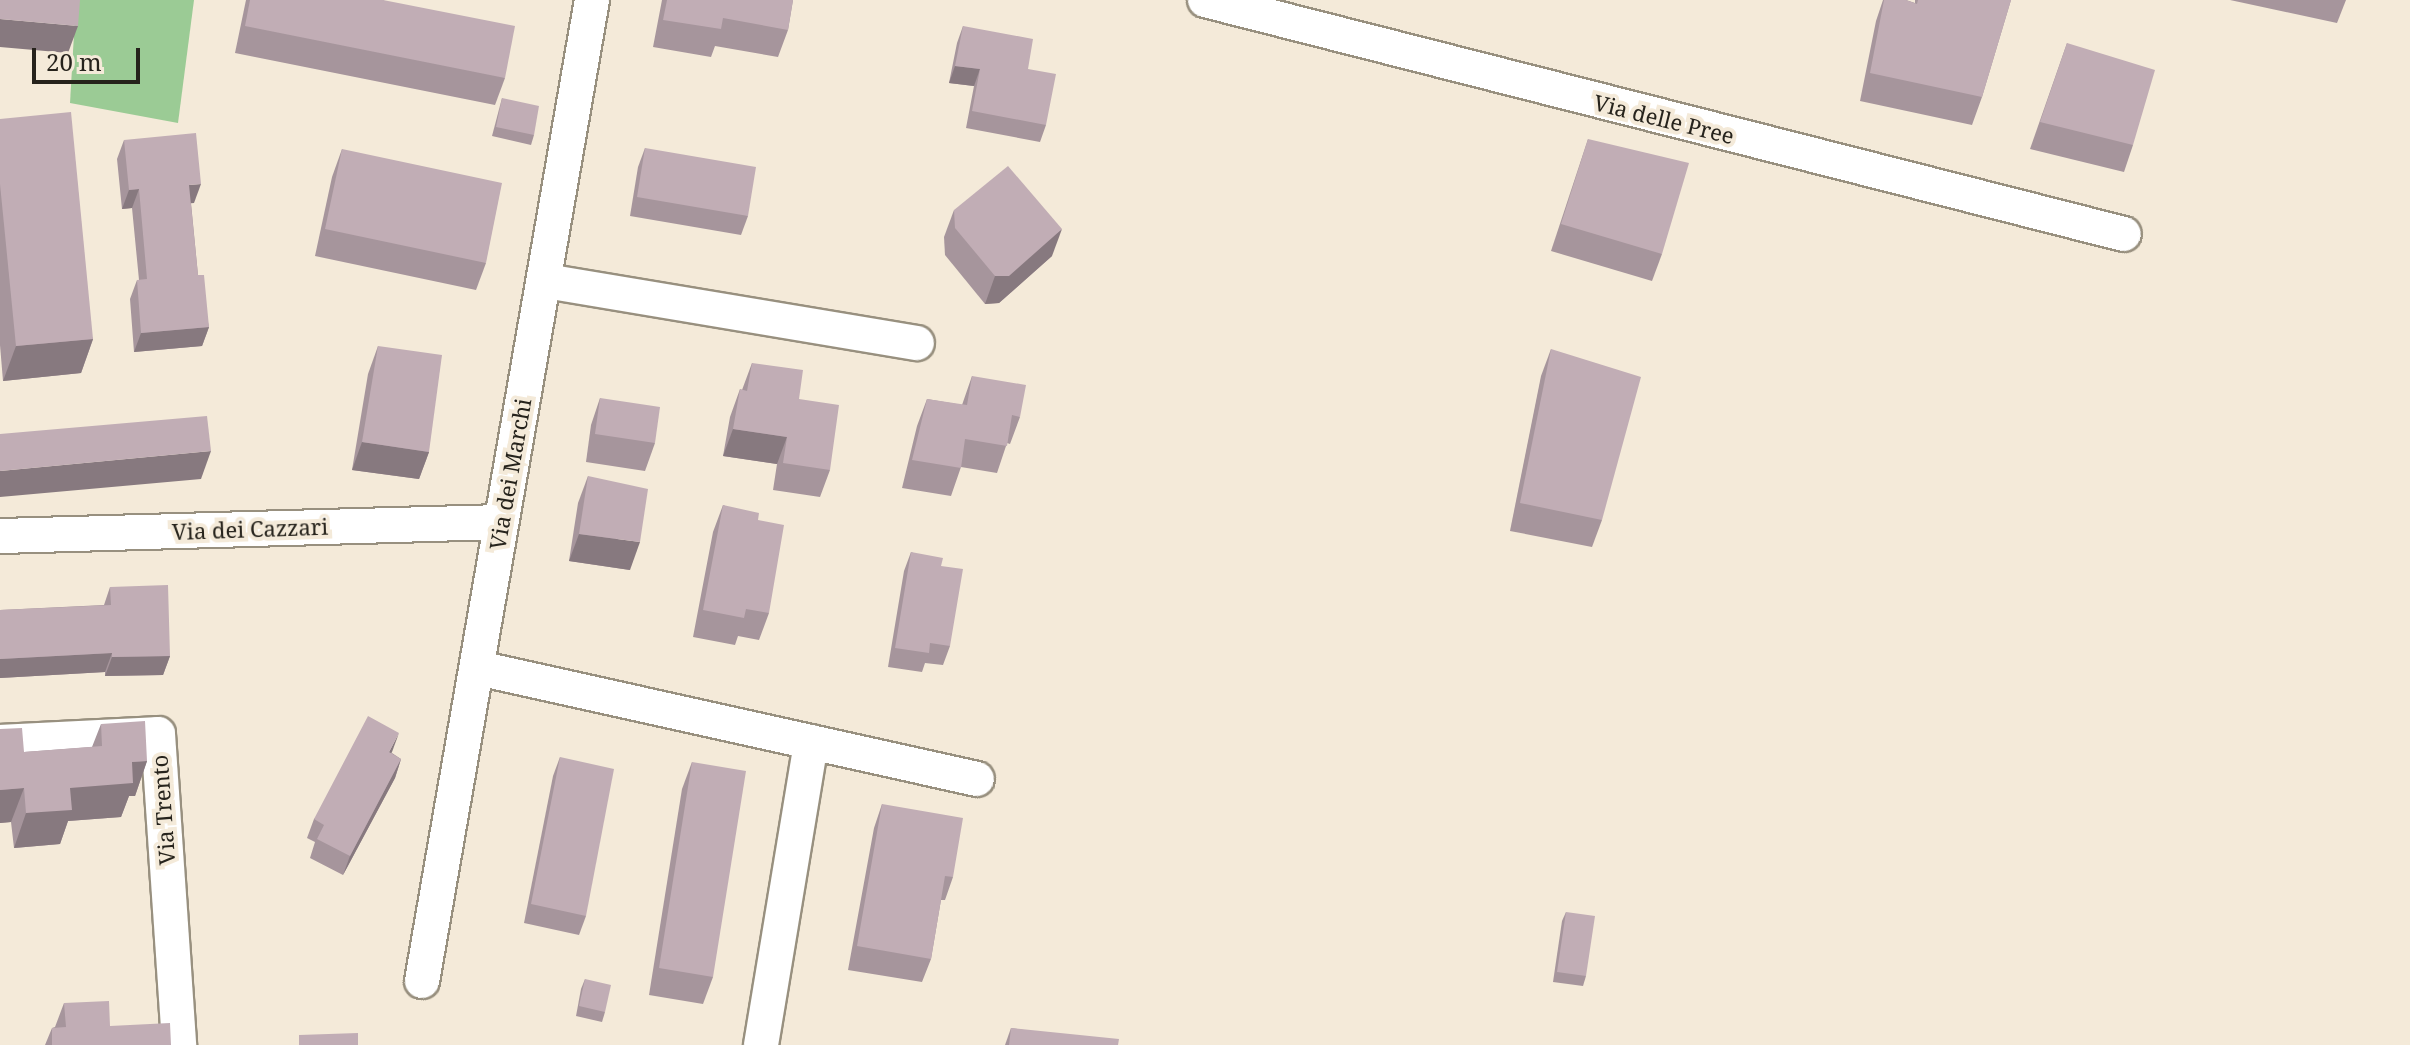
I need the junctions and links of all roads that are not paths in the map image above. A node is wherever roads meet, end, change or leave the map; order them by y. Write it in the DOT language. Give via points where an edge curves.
graph roads {
  1 [pos="592,0"];
  2 [pos="1205,0"];
  3 [pos="2124,234"];
  4 [pos="546,281"];
  5 [pos="917,343"];
  6 [pos="500,522"];
  7 [pos="0,536"];
  8 [pos="478,668"];
  9 [pos="0,742"];
  10 [pos="811,742"];
  11 [pos="977,779"];
  12 [pos="422,981"];
  13 [pos="179,1045"];
  14 [pos="761,1045"];
  1 -- 4 [label="street, Via dei Marchi"];
  2 -- 3 [label="street, Via delle Pree"];
  4 -- 5 [label="street"];
  4 -- 6 [label="street, Via dei Marchi"];
  6 -- 7 [label="street, Via dei Cazzari"];
  6 -- 8 [label="street, Via dei Marchi"];
  8 -- 10 [label="street"];
  8 -- 12 [label="street, Via dei Marchi"];
  9 -- 13 [label="street, Via Trento" via="158,734"];
  10 -- 11 [label="street"];
  10 -- 14 [label="street"];
}
